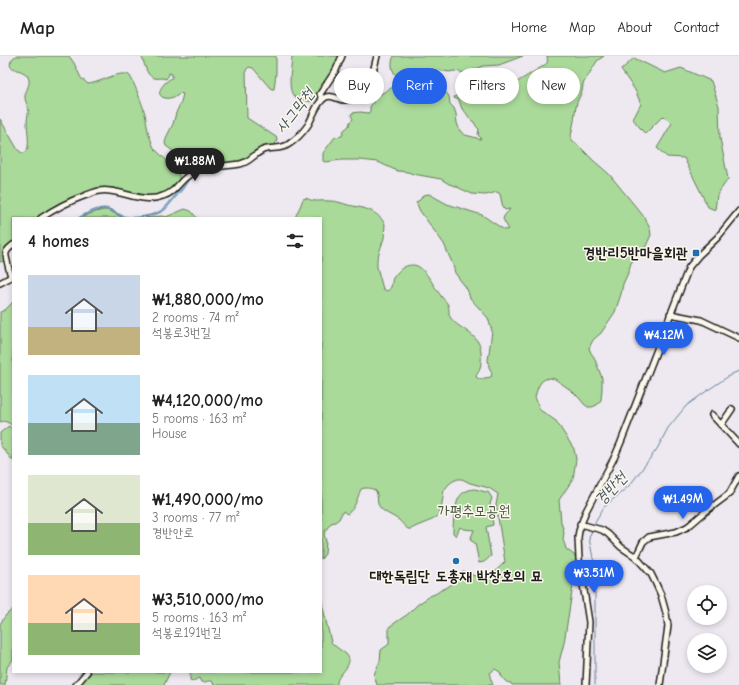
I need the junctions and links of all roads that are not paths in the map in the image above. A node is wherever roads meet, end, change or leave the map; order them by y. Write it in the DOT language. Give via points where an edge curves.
graph roads {
  1 [pos="342,56"];
  2 [pos="378,56"];
  3 [pos="321,98"];
  4 [pos="739,211"];
  5 [pos="42,217"];
  6 [pos="12,245"];
  7 [pos="0,283"];
  8 [pos="670,314"];
  9 [pos="739,338"];
  10 [pos="732,409"];
  11 [pos="712,415"];
  12 [pos="721,425"];
  13 [pos="739,444"];
  14 [pos="739,476"];
  15 [pos="583,525"];
  16 [pos="636,557"];
  17 [pos="86,673"];
  18 [pos="76,685"];
  19 [pos="586,685"];
  20 [pos="660,685"];
  1 -- 3 [label="street"];
  2 -- 3 [label="street" via="373,72 372,92 346,100 328,96"];
  3 -- 5 [label="street" via="303,131 286,146 264,150 242,164 202,167 186,178 174,191 164,196 151,199 100,190 62,205"];
  4 -- 8 [label="street" via="717,238 691,263"];
  6 -- 7 [label="street" via="6,253 11,277"];
  8 -- 9 [label="street" via="701,320"];
  8 -- 15 [label="street" via="618,449 591,502"];
  10 -- 12 [label="street"];
  11 -- 12 [label="street"];
  12 -- 13 [label="street"];
  14 -- 16 [label="street" via="729,494 687,527 676,532 648,537"];
  15 -- 16 [label="street" via="602,530"];
  15 -- 19 [label="street" via="578,537 589,622"];
  16 -- 20 [label="street" via="651,574 661,595 668,620"];
  17 -- 18 [label="street"];
}
